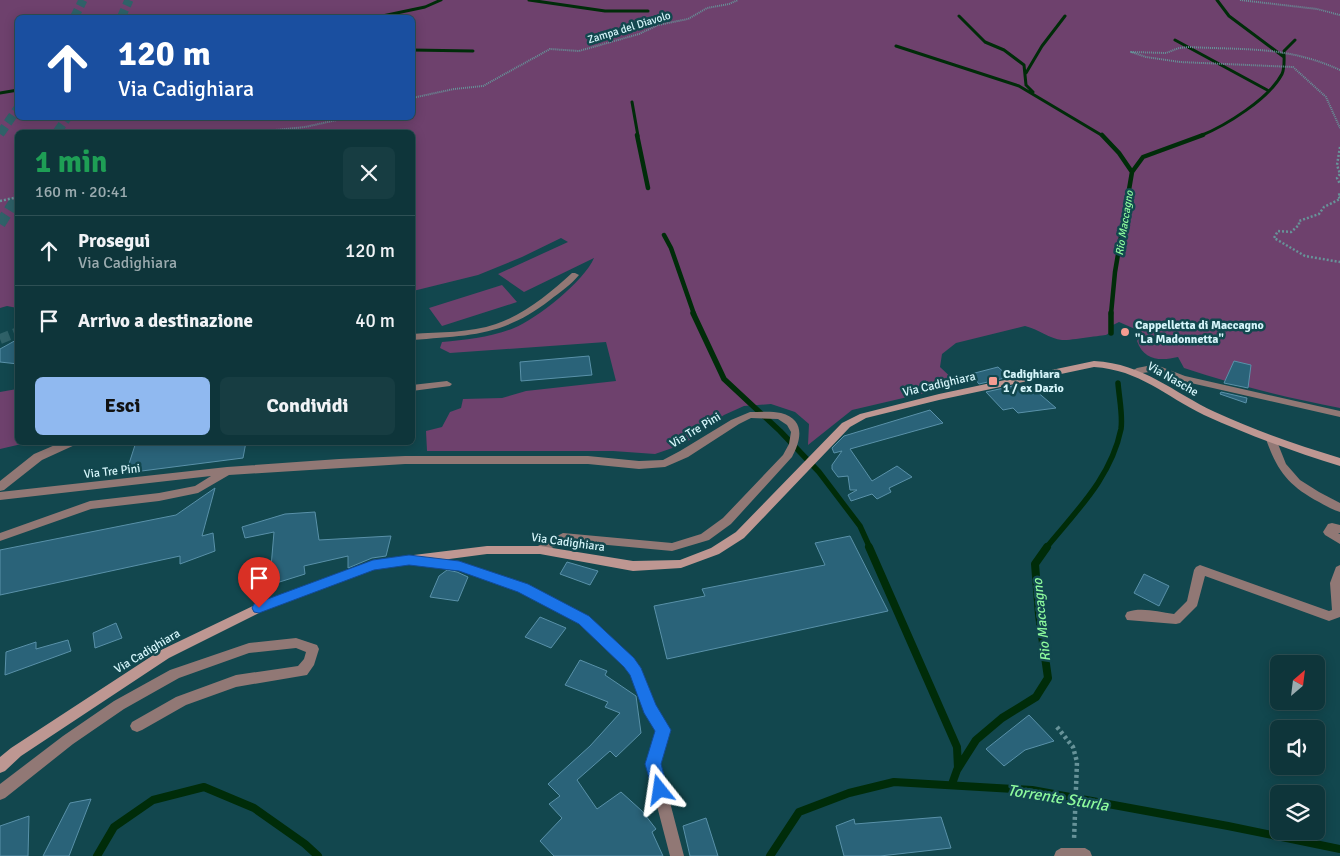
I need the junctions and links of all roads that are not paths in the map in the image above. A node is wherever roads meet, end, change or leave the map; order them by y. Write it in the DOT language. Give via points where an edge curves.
graph roads {
  1 [pos="575,275"];
  2 [pos="415,337"];
  3 [pos="1135,372"];
  4 [pos="447,384"];
  5 [pos="415,388"];
  6 [pos="1340,414"];
  7 [pos="1271,439"];
  8 [pos="66,445"];
  9 [pos="1340,462"];
  10 [pos="228,471"];
  11 [pos="0,487"];
  12 [pos="0,496"];
  13 [pos="1340,508"];
  14 [pos="1340,530"];
  15 [pos="0,537"];
  16 [pos="1340,540"];
  17 [pos="540,550"];
  18 [pos="409,560"];
  19 [pos="1340,570"];
  20 [pos="1130,616"];
  21 [pos="136,726"];
  22 [pos="0,766"];
  23 [pos="0,793"];
  24 [pos="677,856"];
  1 -- 2 [label="street" via="546,300 508,323 487,329"];
  3 -- 6 [label="street, Via Nasche" via="1142,368 1167,371 1182,378"];
  3 -- 7 [label="street, Via Nasche" via="1204,410"];
  3 -- 17 [label="street, Via Cadighiara" via="1094,364 863,416 846,425 740,536 715,551 681,564 633,566"];
  4 -- 5 [label="street"];
  7 -- 9 [label="street, Via Nasche"];
  7 -- 13 [label="street" via="1278,460 1289,477 1310,493"];
  8 -- 11 [label="street" via="38,457"];
  10 -- 12 [label="street, Via Tre Pini"];
  10 -- 15 [label="street, Via Tre Pini" via="198,489 90,505"];
  10 -- 17 [label="street, Via Tre Pini" via="405,460 588,460 639,465 665,463 750,415 780,416 791,422 796,432 787,457 727,521 705,537 672,546 562,536"];
  14 -- 16 [label="street" via="1332,527 1329,532"];
  17 -- 18 [label="street, Via Cadighiara" via="487,550"];
  18 -- 22 [label="street, Via Cadighiara" via="373,565 259,608 165,654 16,752"];
  18 -- 24 [label="street" via="459,566 523,588 584,620 629,663 663,730 653,764"];
  19 -- 20 [label="street" via="1336,582 1338,613 1329,616 1200,570 1193,603 1176,619 1145,614"];
  21 -- 23 [label="street" via="181,701 236,681 302,671 310,661 313,649 296,643 249,648 175,674 119,704"];
}
